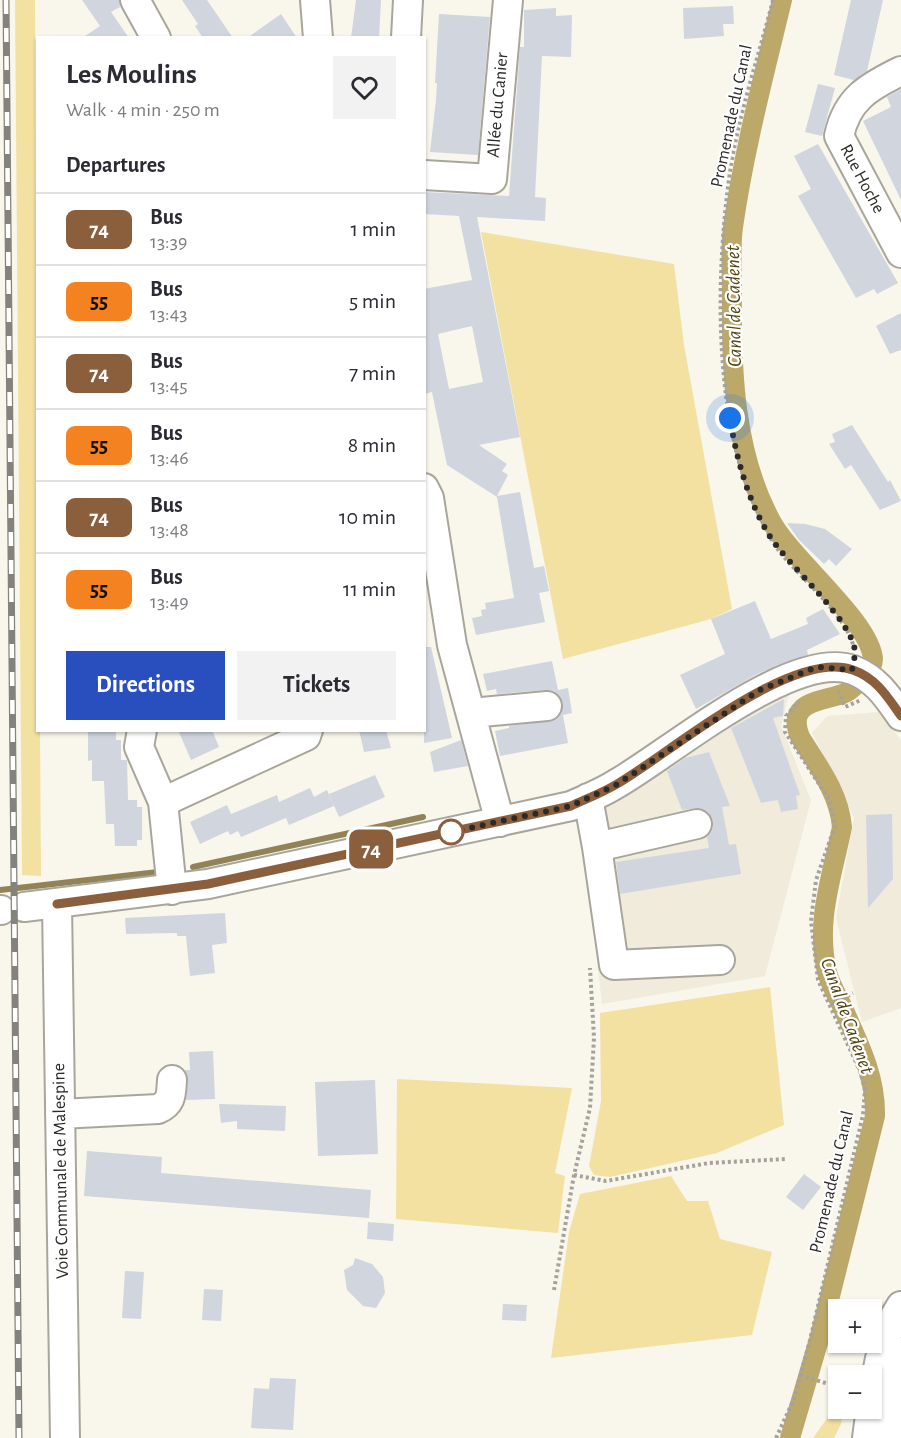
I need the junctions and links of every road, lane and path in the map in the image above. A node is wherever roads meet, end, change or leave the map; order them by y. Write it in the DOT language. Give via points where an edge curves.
graph roads {
  1 [pos="135,0"];
  2 [pos="315,0"];
  3 [pos="408,0"];
  4 [pos="508,0"];
  5 [pos="773,0"];
  6 [pos="155,36"];
  7 [pos="318,36"];
  8 [pos="406,36"];
  9 [pos="901,71"];
  10 [pos="426,175"];
  11 [pos="901,253"];
  12 [pos="426,492"];
  13 [pos="843,676"];
  14 [pos="804,695"];
  15 [pos="547,706"];
  16 [pos="845,707"];
  17 [pos="471,713"];
  18 [pos="901,716"];
  19 [pos="141,732"];
  20 [pos="307,732"];
  21 [pos="588,798"];
  22 [pos="163,802"];
  23 [pos="500,822"];
  24 [pos="697,824"];
  25 [pos="597,847"];
  26 [pos="172,890"];
  27 [pos="57,904"];
  28 [pos="8,909"];
  29 [pos="589,960"];
  30 [pos="720,960"];
  31 [pos="853,993"];
  32 [pos="831,1005"];
  33 [pos="172,1080"];
  34 [pos="60,1114"];
  35 [pos="786,1159"];
  36 [pos="574,1175"];
  37 [pos="554,1290"];
  38 [pos="899,1315"];
  39 [pos="901,1352"];
  40 [pos="878,1365"];
  41 [pos="800,1375"];
  42 [pos="828,1384"];
  43 [pos="878,1419"];
  44 [pos="888,1433"];
  45 [pos="65,1438"];
  46 [pos="776,1438"];
  1 -- 6 [label="street"];
  2 -- 7 [label="street"];
  3 -- 8 [label="street"];
  4 -- 10 [label="street, Allée du Canier" via="492,179"];
  5 -- 13 [label="path, Promenade du Canal" via="730,172 721,339 733,435 749,492 779,551 820,594 853,644 855,652"];
  9 -- 11 [label="street, Rue Hoche" via="852,103 844,115 839,136"];
  12 -- 17 [label="street" via="452,645"];
  13 -- 16 [label="path, Promenade du Canal"];
  13 -- 18 [label="street" via="877,683"];
  13 -- 21 [label="street" via="817,667 760,690 616,785"];
  14 -- 32 [label="path, Promenade du Canal" via="786,716 785,732 829,799 835,826 816,880 811,921 818,980"];
  15 -- 17 [label="street"];
  17 -- 23 [label="street"];
  19 -- 22 [label="street" via="140,747"];
  20 -- 22 [label="street" via="306,736"];
  21 -- 23 [label="street" via="571,806"];
  21 -- 25 [label="street"];
  22 -- 26 [label="street"];
  23 -- 26 [label="street"];
  24 -- 25 [label="street"];
  25 -- 30 [label="street" via="614,965"];
  26 -- 27 [label="street"];
  27 -- 28 [label="street"];
  27 -- 34 [label="street, Voie Communale de Malespine"];
  29 -- 36 [label="path" via="594,1038 590,1108"];
  31 -- 32 [label="path"];
  32 -- 41 [label="path, Promenade du Canal" via="860,1071 865,1089 863,1115"];
  33 -- 34 [label="street" via="171,1099 158,1109"];
  34 -- 45 [label="street, Voie Communale de Malespine"];
  35 -- 36 [label="path" via="709,1163 606,1181"];
  36 -- 37 [label="path"];
  38 -- 40 [label="street"];
  39 -- 44 [label="street"];
  41 -- 42 [label="path"];
  41 -- 46 [label="path, Promenade du Canal"];
  43 -- 44 [label="street"];
}
